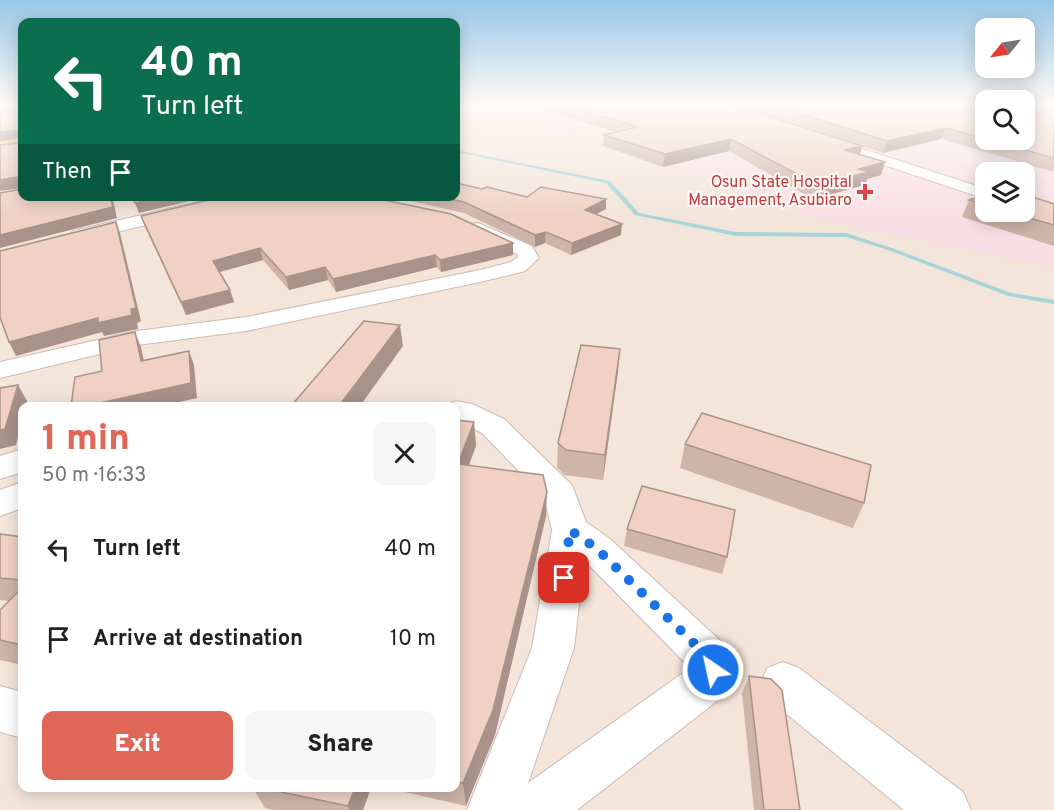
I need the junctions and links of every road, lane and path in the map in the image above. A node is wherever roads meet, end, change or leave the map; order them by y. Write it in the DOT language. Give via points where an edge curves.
graph roads {
  1 [pos="16,142"];
  2 [pos="829,142"];
  3 [pos="0,144"];
  4 [pos="18,146"];
  5 [pos="0,148"];
  6 [pos="975,190"];
  7 [pos="226,201"];
  8 [pos="458,219"];
  9 [pos="68,238"];
  10 [pos="0,370"];
  11 [pos="460,410"];
  12 [pos="18,461"];
  13 [pos="0,468"];
  14 [pos="18,496"];
  15 [pos="0,504"];
  16 [pos="570,530"];
  17 [pos="783,683"];
  18 [pos="0,709"];
  19 [pos="18,714"];
  20 [pos="493,810"];
  21 [pos="535,810"];
  22 [pos="945,810"];
  1 -- 3 [label="main road"];
  2 -- 6 [label="street"];
  4 -- 5 [label="main road"];
  7 -- 9 [label="street"];
  8 -- 10 [label="street" via="525,250 529,258 518,267 480,276 246,324 138,338"];
  11 -- 16 [label="street" via="493,426 560,493"];
  12 -- 13 [label="street"];
  14 -- 15 [label="street"];
  16 -- 20 [label="street" via="553,648"];
  16 -- 21 [label="street" via="596,548 710,659 713,670 710,679"];
  17 -- 22 [label="street"];
  18 -- 19 [label="street"];
}
